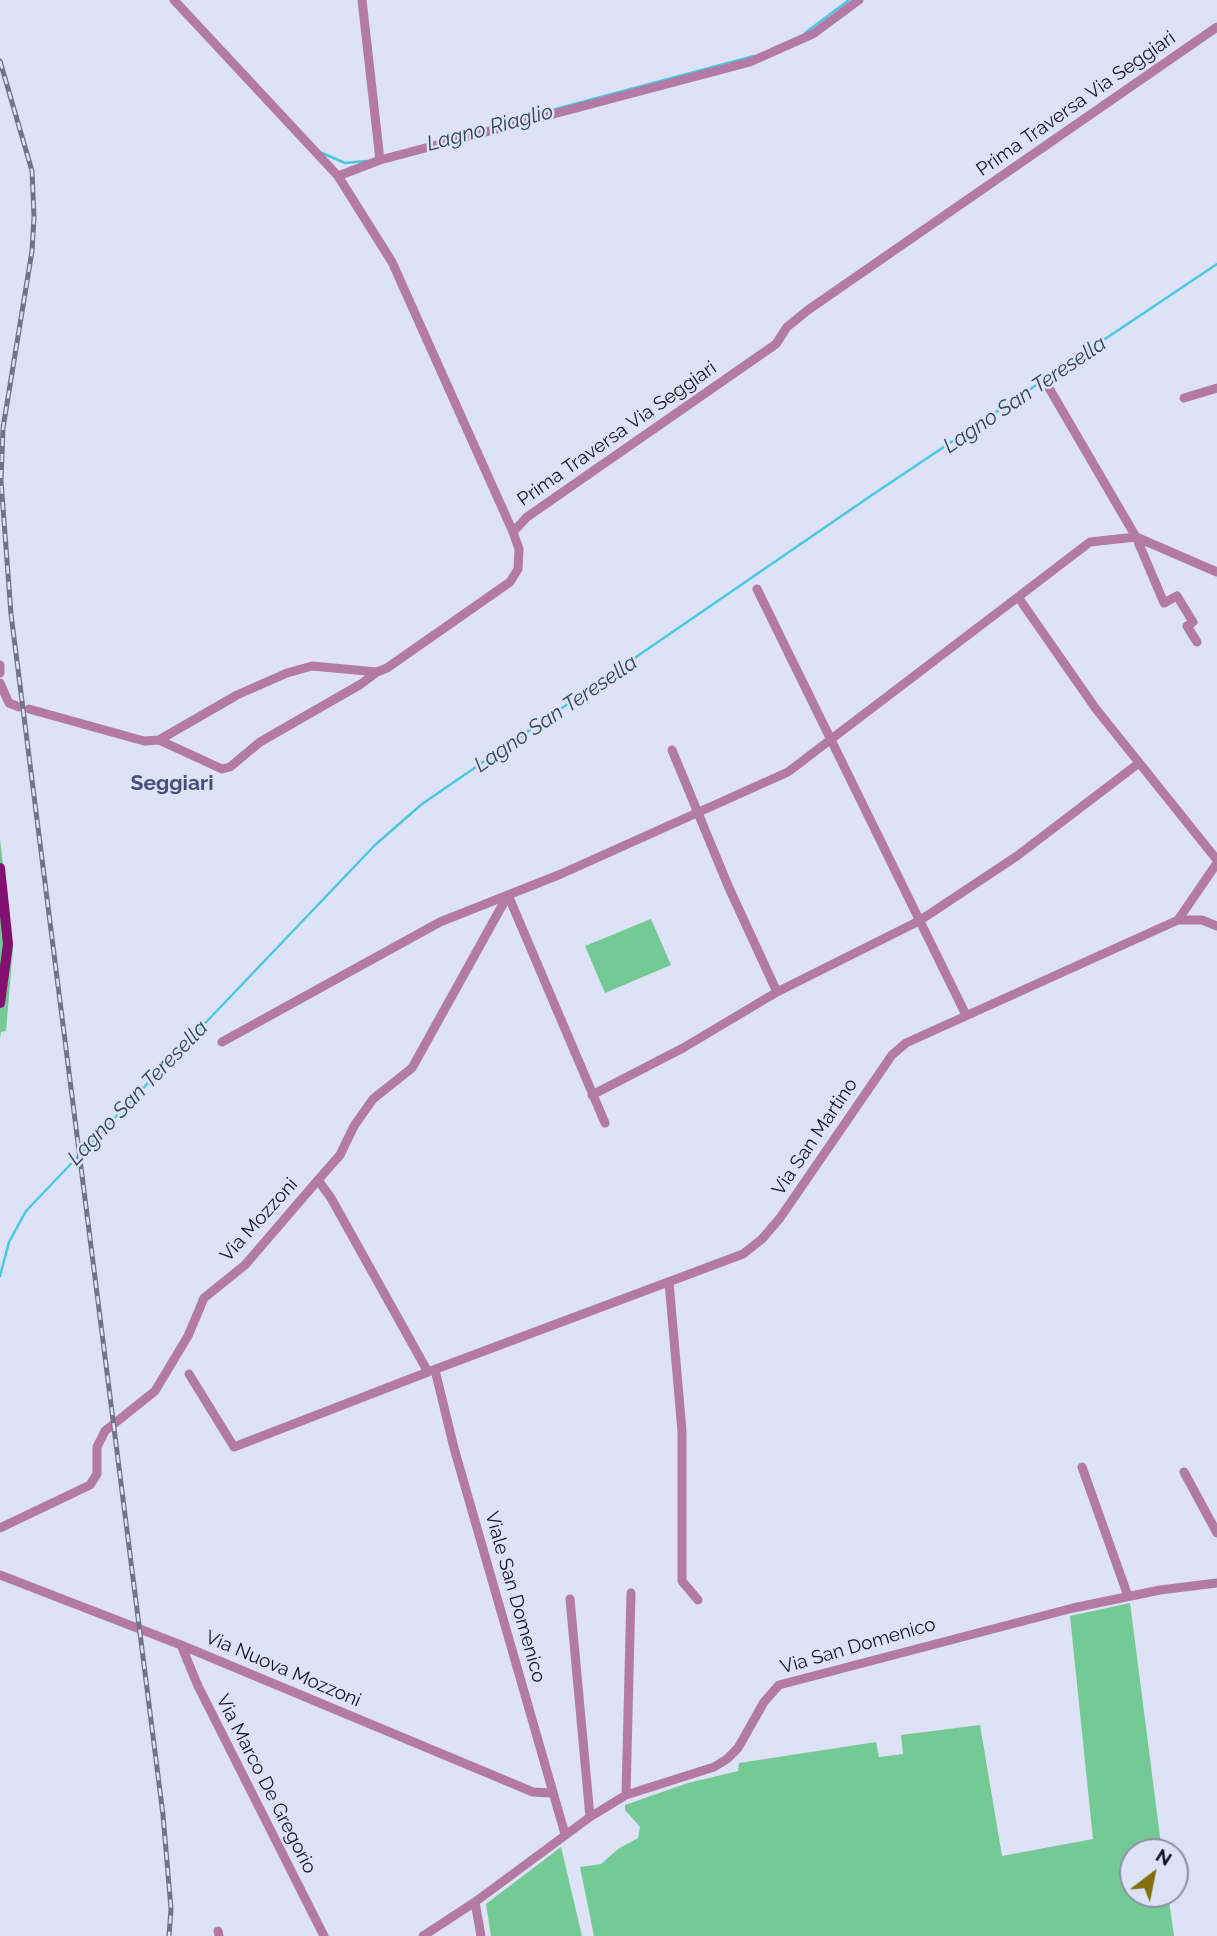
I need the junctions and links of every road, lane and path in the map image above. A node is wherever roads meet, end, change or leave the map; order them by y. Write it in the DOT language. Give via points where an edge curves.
graph roads {
  1 [pos="174,0"];
  2 [pos="362,0"];
  3 [pos="859,0"];
  4 [pos="1217,27"];
  5 [pos="380,160"];
  6 [pos="338,176"];
  7 [pos="1049,388"];
  8 [pos="1217,388"];
  9 [pos="1184,398"];
  10 [pos="513,532"];
  11 [pos="1136,537"];
  12 [pos="1217,572"];
  13 [pos="757,589"];
  14 [pos="1018,597"];
  15 [pos="1197,642"];
  16 [pos="0,666"];
  17 [pos="377,672"];
  18 [pos="0,673"];
  19 [pos="0,683"];
  20 [pos="830,738"];
  21 [pos="159,740"];
  22 [pos="672,750"];
  23 [pos="1139,763"];
  24 [pos="699,814"];
  25 [pos="1217,861"];
  26 [pos="0,868"];
  27 [pos="508,895"];
  28 [pos="919,920"];
  29 [pos="1178,920"];
  30 [pos="1217,926"];
  31 [pos="777,992"];
  32 [pos="0,1003"];
  33 [pos="966,1016"];
  34 [pos="222,1042"];
  35 [pos="592,1095"];
  36 [pos="604,1123"];
  37 [pos="318,1180"];
  38 [pos="669,1282"];
  39 [pos="431,1371"];
  40 [pos="189,1374"];
  41 [pos="1082,1467"];
  42 [pos="1184,1472"];
  43 [pos="0,1528"];
  44 [pos="1217,1533"];
  45 [pos="0,1575"];
  46 [pos="1217,1583"];
  47 [pos="631,1593"];
  48 [pos="1128,1596"];
  49 [pos="570,1599"];
  50 [pos="698,1600"];
  51 [pos="181,1645"];
  52 [pos="552,1793"];
  53 [pos="626,1795"];
  54 [pos="590,1817"];
  55 [pos="565,1834"];
  56 [pos="475,1902"];
  57 [pos="324,1936"];
  58 [pos="423,1936"];
  59 [pos="481,1936"];
  1 -- 6 [label="street"];
  2 -- 5 [label="street"];
  3 -- 5 [label="street" via="813,34 750,62"];
  4 -- 10 [label="street, Prima Traversa Via Seggiari" via="808,310 769,348 527,517"];
  5 -- 6 [label="street"];
  6 -- 10 [label="street" via="392,262"];
  7 -- 11 [label="street"];
  8 -- 9 [label="street"];
  10 -- 17 [label="street, Prima Traversa Via Seggiari" via="520,558 510,582"];
  11 -- 12 [label="street"];
  11 -- 14 [label="street" via="1090,542"];
  11 -- 15 [label="street" via="1164,603 1177,596 1193,622 1187,626"];
  13 -- 20 [label="street"];
  14 -- 20 [label="street"];
  14 -- 23 [label="street"];
  16 -- 18 [label="street"];
  17 -- 21 [label="street" via="312,666 287,673 237,695"];
  17 -- 21 [label="street, Prima Traversa Via Seggiari" via="260,742 230,767 222,769"];
  19 -- 21 [label="street" via="9,704 130,738"];
  20 -- 24 [label="street" via="788,772"];
  20 -- 28 [label="street"];
  22 -- 24 [label="street"];
  23 -- 25 [label="street"];
  23 -- 28 [label="street" via="1017,856"];
  24 -- 27 [label="street"];
  24 -- 31 [label="street"];
  25 -- 29 [label="street"];
  26 -- 32 [label="main road" via="8,944"];
  27 -- 34 [label="street" via="440,922"];
  27 -- 35 [label="street"];
  27 -- 37 [label="street" via="412,1069 373,1099 340,1155"];
  28 -- 31 [label="street"];
  28 -- 33 [label="street"];
  29 -- 30 [label="street" via="1202,920"];
  29 -- 33 [label="street, Via San Martino"];
  31 -- 35 [label="street"];
  33 -- 38 [label="street, Via San Martino" via="906,1043 892,1055 762,1239 743,1254"];
  35 -- 36 [label="street"];
  37 -- 39 [label="street, Via Mozzoni"];
  37 -- 43 [label="street, Via Mozzoni" via="245,1265 204,1298 188,1336 155,1391 105,1431 90,1485"];
  38 -- 39 [label="street, Via San Martino"];
  38 -- 50 [label="street" via="682,1431 682,1581"];
  39 -- 40 [label="street, Via San Martino" via="234,1447"];
  39 -- 52 [label="street, Viale San Domenico"];
  41 -- 48 [label="street"];
  42 -- 44 [label="street"];
  45 -- 51 [label="street, Via Nuova Mozzoni"];
  46 -- 48 [label="street, Via San Domenico"];
  47 -- 53 [label="street"];
  48 -- 53 [label="street, Via San Domenico" via="779,1685 727,1759"];
  49 -- 54 [label="street"];
  51 -- 52 [label="street, Via Nuova Mozzoni" via="533,1792"];
  51 -- 57 [label="street, Via Marco De Gregorio"];
  52 -- 55 [label="street, Viale San Domenico"];
  53 -- 54 [label="street, Via San Domenico"];
  54 -- 55 [label="street, Via San Domenico"];
  55 -- 56 [label="street, Via San Domenico"];
  56 -- 58 [label="street, Via San Domenico"];
  56 -- 59 [label="street"];
}
